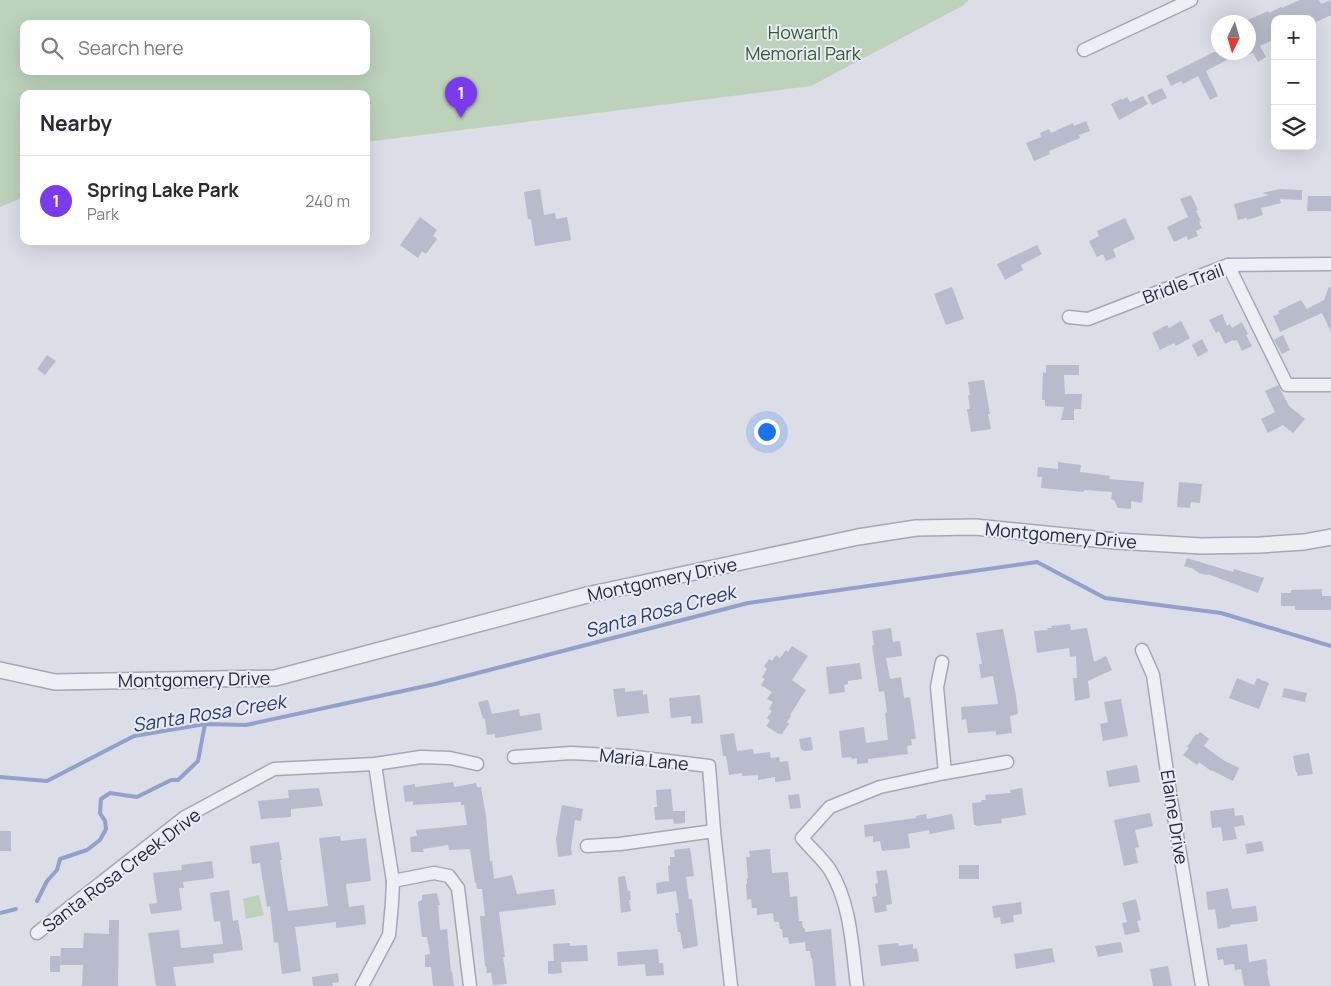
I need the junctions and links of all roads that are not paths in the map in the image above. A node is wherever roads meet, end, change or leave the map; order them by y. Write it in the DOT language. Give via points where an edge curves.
graph roads {
  1 [pos="1191,0"];
  2 [pos="1084,50"];
  3 [pos="1331,264"];
  4 [pos="1228,265"];
  5 [pos="1069,317"];
  6 [pos="1331,385"];
  7 [pos="1331,537"];
  8 [pos="1142,650"];
  9 [pos="942,662"];
  10 [pos="0,670"];
  11 [pos="514,757"];
  12 [pos="1007,762"];
  13 [pos="375,764"];
  14 [pos="477,764"];
  15 [pos="946,773"];
  16 [pos="714,830"];
  17 [pos="587,846"];
  18 [pos="393,880"];
  19 [pos="37,933"];
  20 [pos="362,986"];
  21 [pos="470,986"];
  22 [pos="731,986"];
  23 [pos="857,986"];
  24 [pos="1202,986"];
  1 -- 2 [label="street"];
  3 -- 4 [label="street, Bridle Trail"];
  4 -- 5 [label="street, Bridle Trail" via="1088,319"];
  4 -- 6 [label="street" via="1288,385"];
  7 -- 10 [label="street, Montgomery Drive" via="1304,542 1201,546 975,527 916,528 858,537 587,595 275,678 55,682"];
  8 -- 24 [label="street, Elaine Drive" via="1153,675"];
  9 -- 15 [label="street" via="937,687"];
  11 -- 16 [label="street, Maria Lane" via="571,752 709,766"];
  12 -- 15 [label="street"];
  13 -- 14 [label="street, Santa Rosa Creek Drive" via="421,757 450,758"];
  13 -- 18 [label="street"];
  13 -- 19 [label="street, Santa Rosa Creek Drive" via="274,769 185,817"];
  15 -- 23 [label="street" via="880,788 830,807 802,838 830,869 839,889 848,917"];
  16 -- 17 [label="street"];
  16 -- 22 [label="street, Maria Lane"];
  18 -- 20 [label="street" via="389,935"];
  18 -- 21 [label="street" via="434,873 449,876 458,888"];
}
